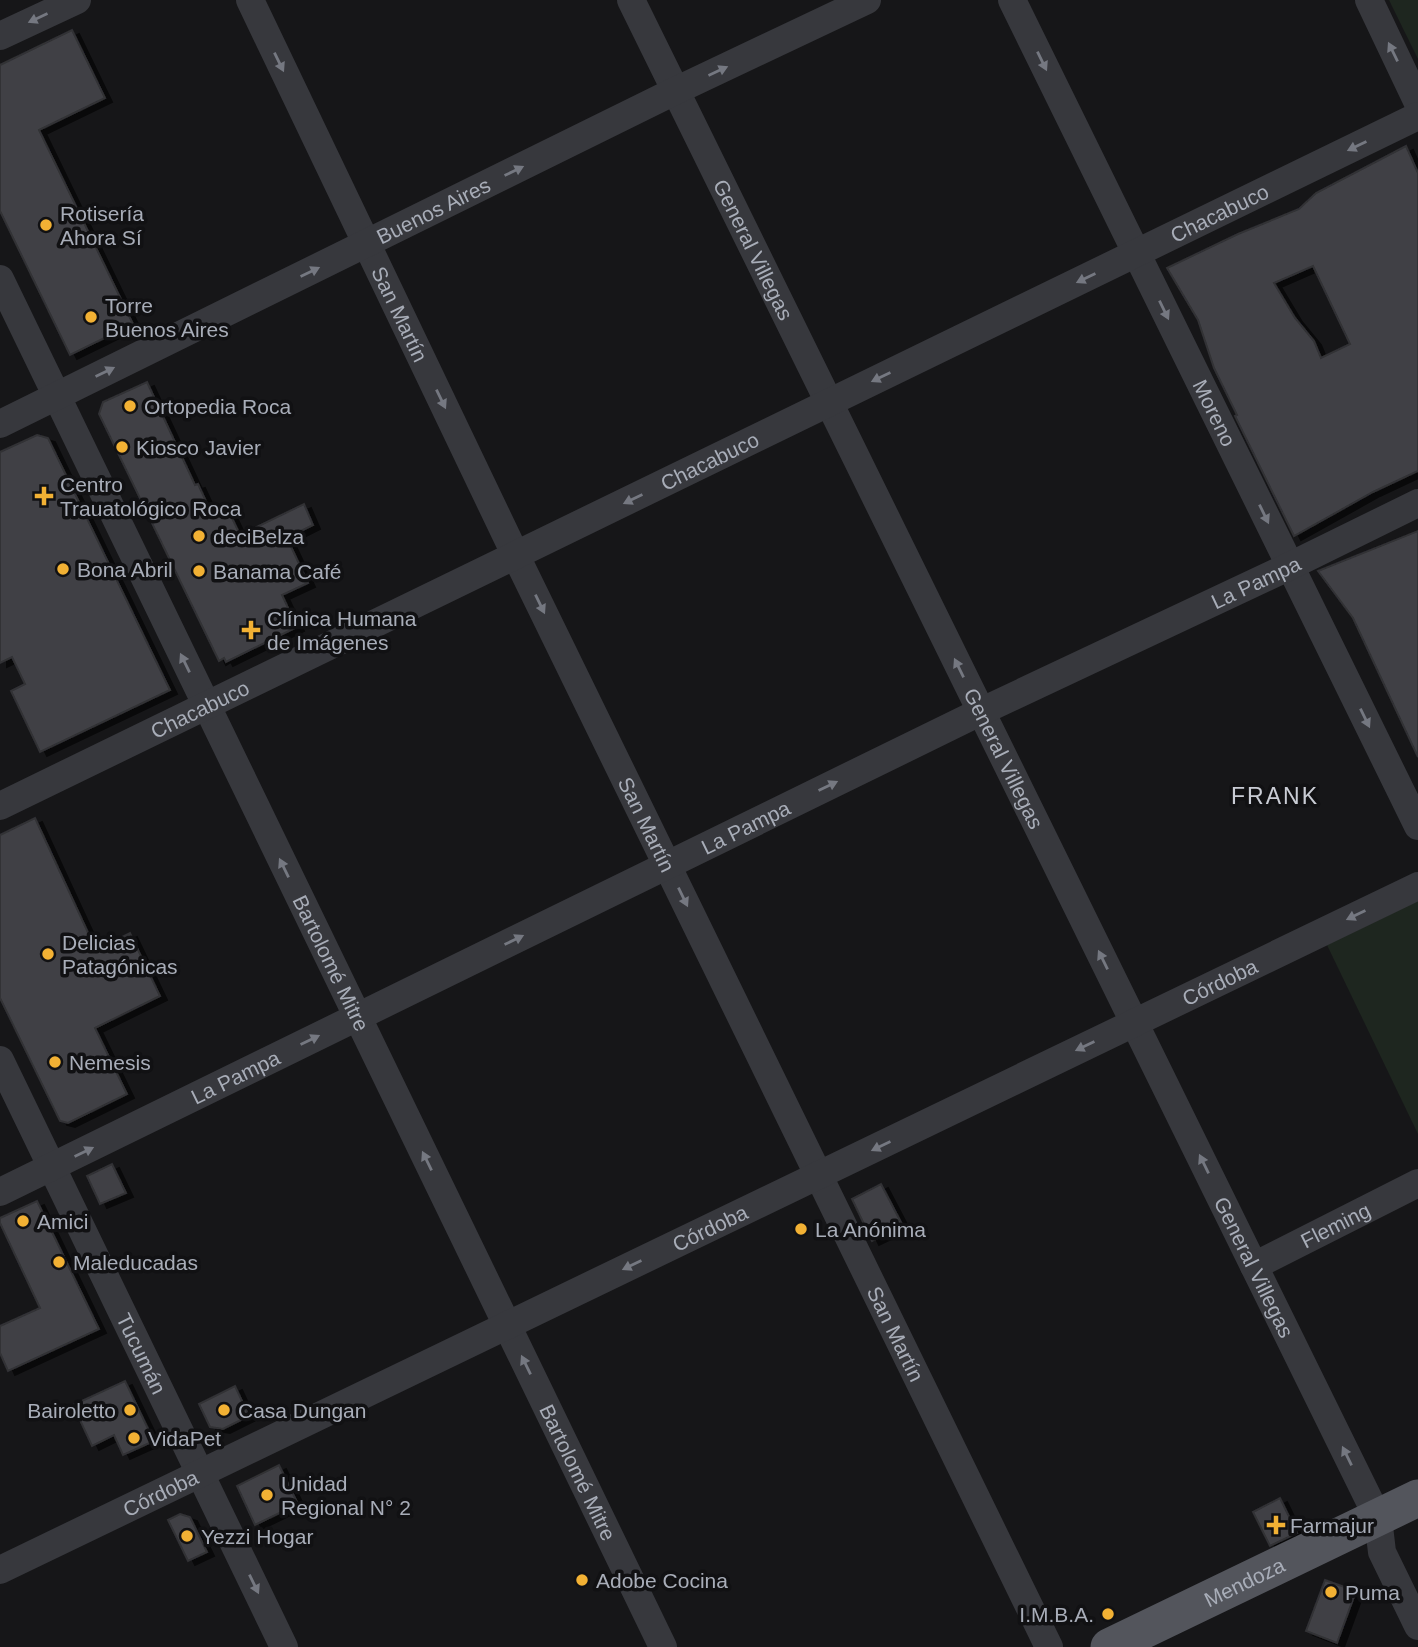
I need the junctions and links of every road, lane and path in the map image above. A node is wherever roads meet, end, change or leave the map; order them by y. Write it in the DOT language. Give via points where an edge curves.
graph roads {
  1 [pos="77,0"];
  2 [pos="250,0"];
  3 [pos="631,0"];
  4 [pos="867,0"];
  5 [pos="1012,0"];
  6 [pos="1369,0"];
  7 [pos="0,36"];
  8 [pos="675,91"];
  9 [pos="1418,103"];
  10 [pos="1418,116"];
  11 [pos="367,244"];
  12 [pos="1136,254"];
  13 [pos="0,279"];
  14 [pos="56,396"];
  15 [pos="829,402"];
  16 [pos="0,424"];
  17 [pos="1418,503"];
  18 [pos="516,556"];
  19 [pos="1290,566"];
  20 [pos="205,705"];
  21 [pos="980,712"];
  22 [pos="0,806"];
  23 [pos="1418,827"];
  24 [pos="667,865"];
  25 [pos="1418,886"];
  26 [pos="356,1017"];
  27 [pos="1134,1023"];
  28 [pos="0,1060"];
  29 [pos="52,1168"];
  30 [pos="818,1177"];
  31 [pos="1418,1183"];
  32 [pos="0,1192"];
  33 [pos="1254,1266"];
  34 [pos="507,1325"];
  35 [pos="200,1474"];
  36 [pos="1418,1498"];
  37 [pos="1378,1517"];
  38 [pos="0,1570"];
  39 [pos="1418,1626"];
  40 [pos="284,1647"];
  41 [pos="663,1647"];
  42 [pos="1049,1647"];
  43 [pos="1109,1647"];
  1 -- 7 [label="street, one-way"];
  2 -- 11 [label="street, San Martín, one-way"];
  3 -- 8 [label="street, General Villegas"];
  8 -- 4 [label="street, Buenos Aires, one-way"];
  5 -- 12 [label="street, Moreno, one-way"];
  9 -- 6 [label="street, one-way"];
  11 -- 8 [label="street, Buenos Aires, one-way"];
  8 -- 15 [label="street, General Villegas"];
  10 -- 12 [label="street, Chacabuco, one-way"];
  14 -- 11 [label="street, Buenos Aires, one-way"];
  11 -- 18 [label="street, San Martín, one-way"];
  12 -- 15 [label="street, Chacabuco, one-way"];
  12 -- 19 [label="street, Moreno, one-way"];
  13 -- 14 [label="street, Bartolomé Mitre"];
  14 -- 16 [label="street, Buenos Aires"];
  20 -- 14 [label="street, Bartolomé Mitre, one-way"];
  15 -- 18 [label="street, Chacabuco, one-way"];
  21 -- 15 [label="street, General Villegas, one-way"];
  17 -- 19 [label="street, La Pampa"];
  18 -- 20 [label="street, Chacabuco"];
  18 -- 24 [label="street, San Martín, one-way"];
  19 -- 21 [label="street, La Pampa"];
  19 -- 23 [label="street, Moreno, one-way"];
  20 -- 22 [label="street, Chacabuco"];
  26 -- 20 [label="street, Bartolomé Mitre, one-way"];
  24 -- 21 [label="street, La Pampa, one-way"];
  27 -- 21 [label="street, General Villegas, one-way"];
  26 -- 24 [label="street, La Pampa, one-way"];
  24 -- 30 [label="street, San Martín, one-way"];
  25 -- 27 [label="street, Córdoba, one-way"];
  29 -- 26 [label="street, La Pampa, one-way"];
  34 -- 26 [label="street, Bartolomé Mitre, one-way"];
  27 -- 30 [label="street, Córdoba, one-way"];
  33 -- 27 [label="street, General Villegas, one-way"];
  28 -- 29 [label="street, Tucumán"];
  29 -- 32 [label="street, La Pampa"];
  29 -- 35 [label="street, Tucumán"];
  30 -- 34 [label="street, Córdoba, one-way"];
  30 -- 42 [label="street, San Martín"];
  31 -- 33 [label="street, Fleming"];
  37 -- 33 [label="street, General Villegas, one-way"];
  34 -- 35 [label="street, Córdoba"];
  41 -- 34 [label="street, Bartolomé Mitre, one-way"];
  35 -- 38 [label="street, Córdoba"];
  35 -- 40 [label="street, Tucumán, one-way"];
  36 -- 37 [label="main road, Mendoza"];
  37 -- 39 [label="street, General Villegas" via="1382,1552"];
  37 -- 43 [label="main road, Mendoza"];
}
